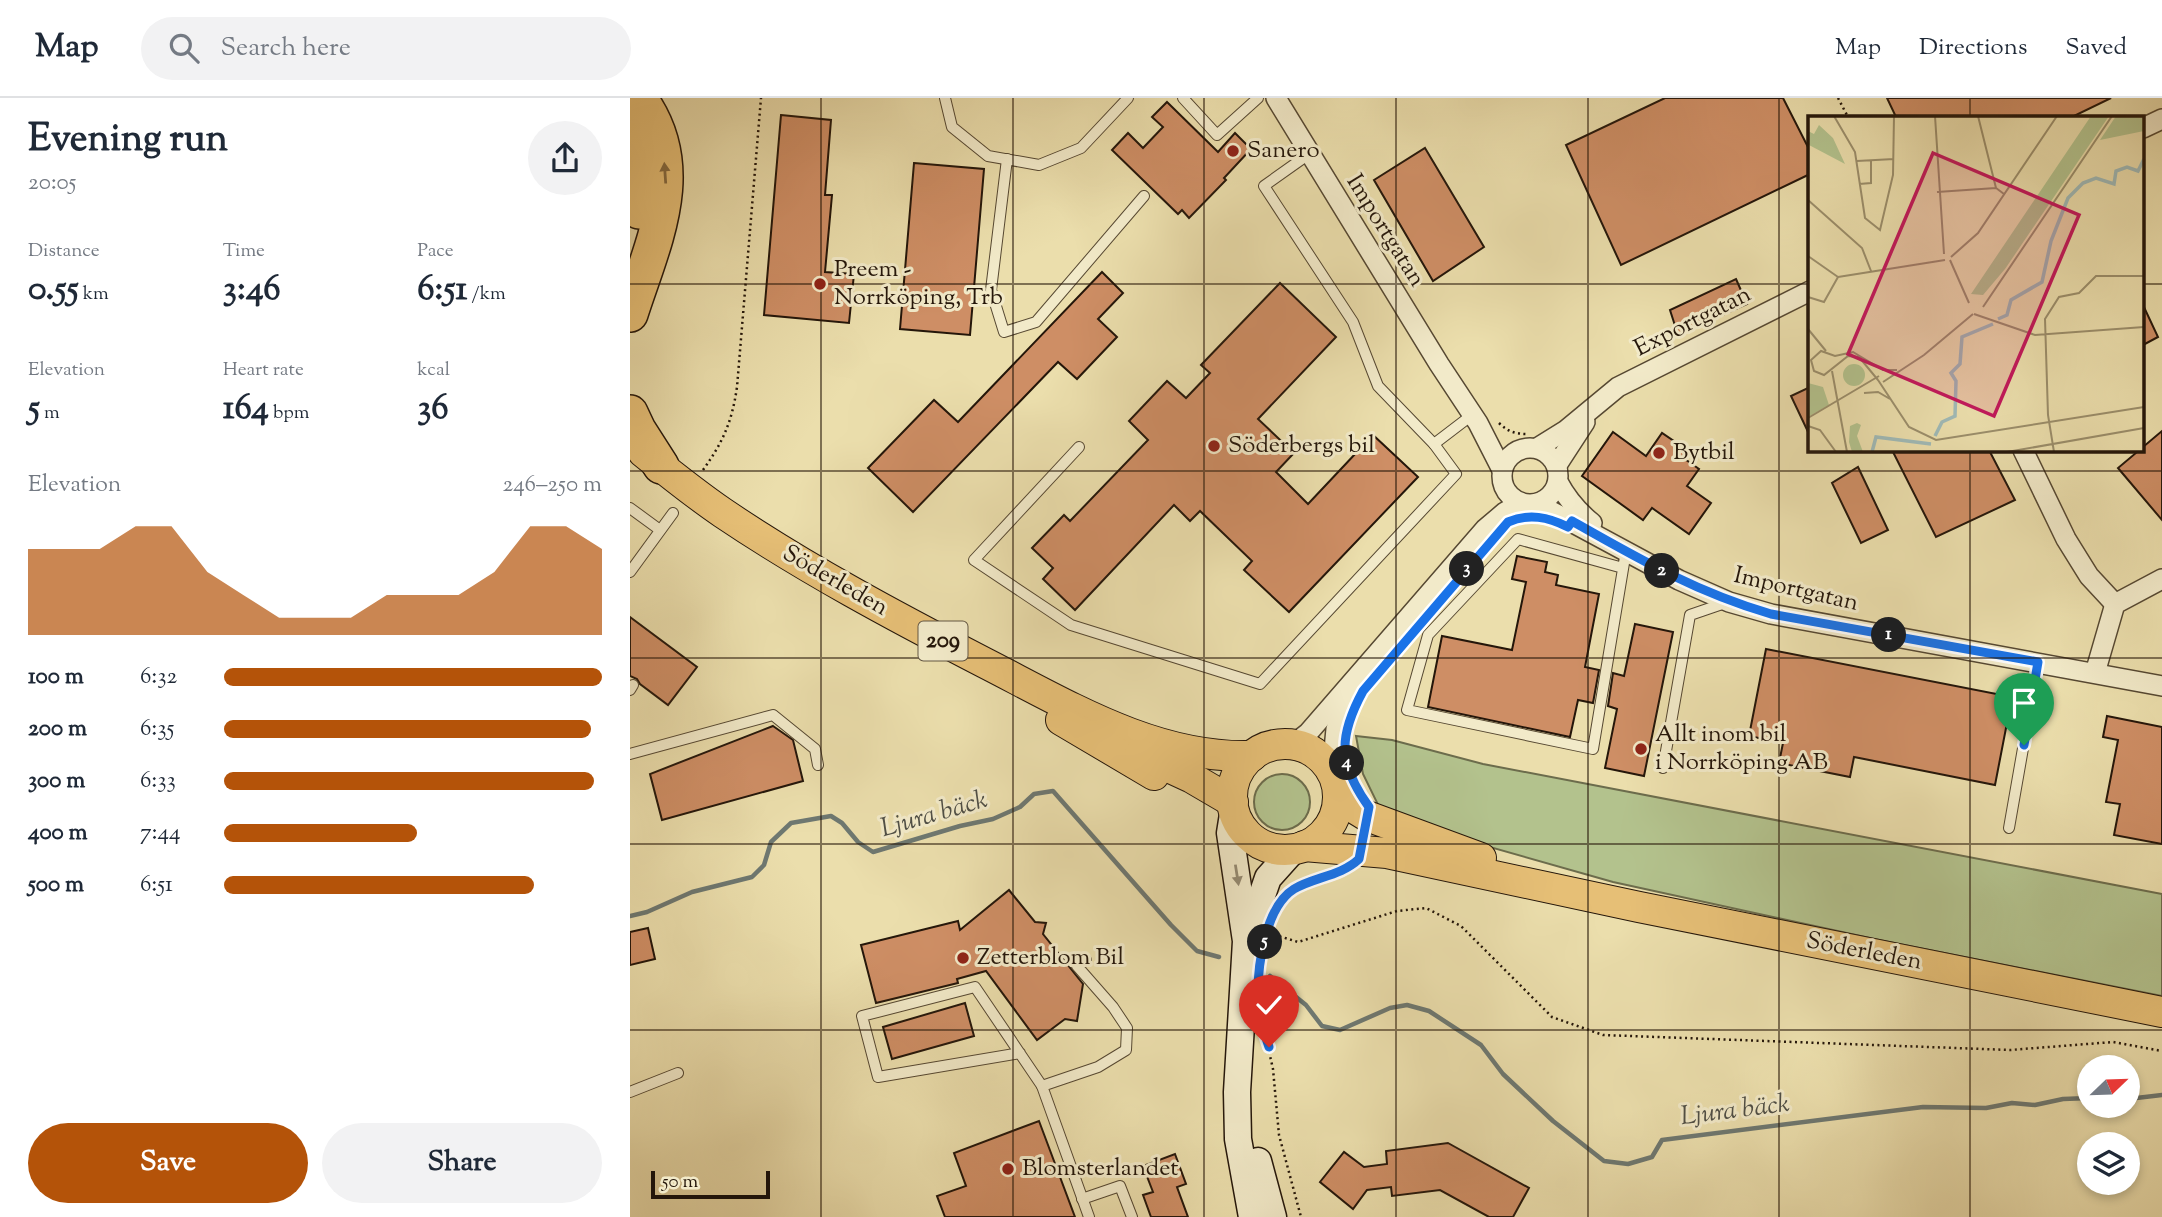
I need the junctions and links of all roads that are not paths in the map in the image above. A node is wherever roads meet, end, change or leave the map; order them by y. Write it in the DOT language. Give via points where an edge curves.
graph roads {
  1 [pos="639,98"];
  2 [pos="945,98"];
  3 [pos="1128,98"];
  4 [pos="1183,98"];
  5 [pos="1258,98"];
  6 [pos="1276,98"];
  7 [pos="2162,119"];
  8 [pos="2144,128"];
  9 [pos="630,132"];
  10 [pos="1309,154"];
  11 [pos="1007,159"];
  12 [pos="1144,196"];
  13 [pos="637,237"];
  14 [pos="630,281"];
  15 [pos="1808,292"];
  16 [pos="630,314"];
  17 [pos="1600,401"];
  18 [pos="630,413"];
  19 [pos="1475,419"];
  20 [pos="630,442"];
  21 [pos="1434,444"];
  22 [pos="1079,447"];
  23 [pos="1529,449"];
  24 [pos="2025,452"];
  25 [pos="645,466"];
  26 [pos="1558,473"];
  27 [pos="1504,479"];
  28 [pos="1530,503"];
  29 [pos="630,508"];
  30 [pos="673,513"];
  31 [pos="1485,529"];
  32 [pos="660,530"];
  33 [pos="1628,558"];
  34 [pos="630,572"];
  35 [pos="2162,579"];
  36 [pos="1729,602"];
  37 [pos="2115,604"];
  38 [pos="2038,662"];
  39 [pos="2095,673"];
  40 [pos="1355,680"];
  41 [pos="2162,686"];
  42 [pos="1294,744"];
  43 [pos="630,754"];
  44 [pos="1252,756"];
  45 [pos="818,765"];
  46 [pos="1663,768"];
  47 [pos="1335,793"];
  48 [pos="1232,814"];
  49 [pos="2010,828"];
  50 [pos="1299,847"];
  51 [pos="1567,890"];
  52 [pos="1257,937"];
  53 [pos="1086,960"];
  54 [pos="2162,1012"];
  55 [pos="1252,1032"];
  56 [pos="1020,1053"];
  57 [pos="678,1073"];
  58 [pos="1042,1086"];
  59 [pos="630,1092"];
  60 [pos="1083,1199"];
  61 [pos="1089,1217"];
  62 [pos="1132,1217"];
  63 [pos="1252,1217"];
  64 [pos="1273,1217"];
  13 -- 1 [label="highway, one-way" via="664,207 666,181 658,131"];
  2 -- 11 [label="lane" via="952,127 988,156"];
  3 -- 11 [label="lane" via="1081,148 1039,165"];
  4 -- 5 [label="lane" via="1217,135"];
  6 -- 10 [label="street, Importgatan"];
  7 -- 8 [label="street"];
  9 -- 13 [label="highway" via="639,151 642,182"];
  10 -- 19 [label="street, Importgatan"];
  10 -- 21 [label="lane" via="1264,186 1353,322 1378,386"];
  11 -- 12 [label="lane" via="991,290 1004,332 1036,322"];
  13 -- 14 [label="highway"];
  13 -- 16 [label="highway"];
  15 -- 17 [label="street, Exportgatan" via="1618,387"];
  17 -- 23 [label="street, Exportgatan" via="1566,430"];
  17 -- 26 [label="street, Exportgatan"];
  18 -- 25 [label="highway"];
  19 -- 21 [label="lane"];
  19 -- 23 [label="street, Importgatan"];
  19 -- 27 [label="street, Importgatan"];
  20 -- 25 [label="main road, Söderleden / 209"];
  21 -- 22 [label="lane" via="1456,474 1260,684 1071,625 974,560"];
  23 -- 26 [label="street" via="1552,457"];
  23 -- 27 [label="street" via="1509,457"];
  24 -- 37 [label="street" via="2088,576"];
  25 -- 44 [label="main road, Söderleden / 209" via="816,571 1055,699 1160,744 1214,755"];
  25 -- 48 [label="main road, Söderleden / 209" via="714,526 802,581 1052,715 1173,768"];
  26 -- 28 [label="street" via="1551,496"];
  26 -- 33 [label="street, Importgatan" via="1565,496 1578,512"];
  27 -- 28 [label="street" via="1511,498"];
  27 -- 31 [label="street"];
  28 -- 31 [label="street" via="1505,512"];
  28 -- 33 [label="street, Importgatan"];
  29 -- 32 [label="lane"];
  30 -- 32 [label="lane"];
  31 -- 40 [label="street"];
  32 -- 34 [label="lane"];
  33 -- 33 [label="lane" via="1593,749 1407,710 1428,635 1518,539"];
  33 -- 36 [label="street, Importgatan"];
  35 -- 37 [label="street"];
  36 -- 38 [label="street, Importgatan" via="1771,614"];
  36 -- 46 [label="lane" via="1690,615"];
  37 -- 39 [label="street"];
  38 -- 39 [label="street, Importgatan"];
  38 -- 49 [label="lane"];
  39 -- 41 [label="street, Importgatan"];
  40 -- 42 [label="street"];
  40 -- 47 [label="street" via="1336,729"];
  42 -- 44 [label="main road" via="1272,746"];
  42 -- 47 [label="main road" via="1315,753"];
  43 -- 45 [label="lane" via="773,715 815,749"];
  44 -- 48 [label="main road" via="1234,781"];
  47 -- 50 [label="main road" via="1328,828"];
  47 -- 51 [label="main road, Söderleden" via="1349,824 1385,838 1512,869"];
  48 -- 50 [label="main road" via="1251,837 1271,848"];
  48 -- 52 [label="main road, one-way"];
  50 -- 51 [label="main road, Söderleden" via="1360,850"];
  50 -- 52 [label="main road" via="1269,878 1254,914"];
  51 -- 54 [label="main road, Söderleden"];
  52 -- 55 [label="main road"];
  53 -- 58 [label="lane" via="1077,966 1126,1028 1126,1050 1098,1067"];
  55 -- 63 [label="main road" via="1237,1092 1238,1139"];
  55 -- 64 [label="main road" via="1256,1150"];
  56 -- 56 [label="lane" via="975,987 862,1016 878,1077"];
  56 -- 58 [label="lane"];
  57 -- 59 [label="lane"];
  58 -- 60 [label="lane"];
  60 -- 61 [label="lane"];
  60 -- 62 [label="lane" via="1120,1186"];
}
